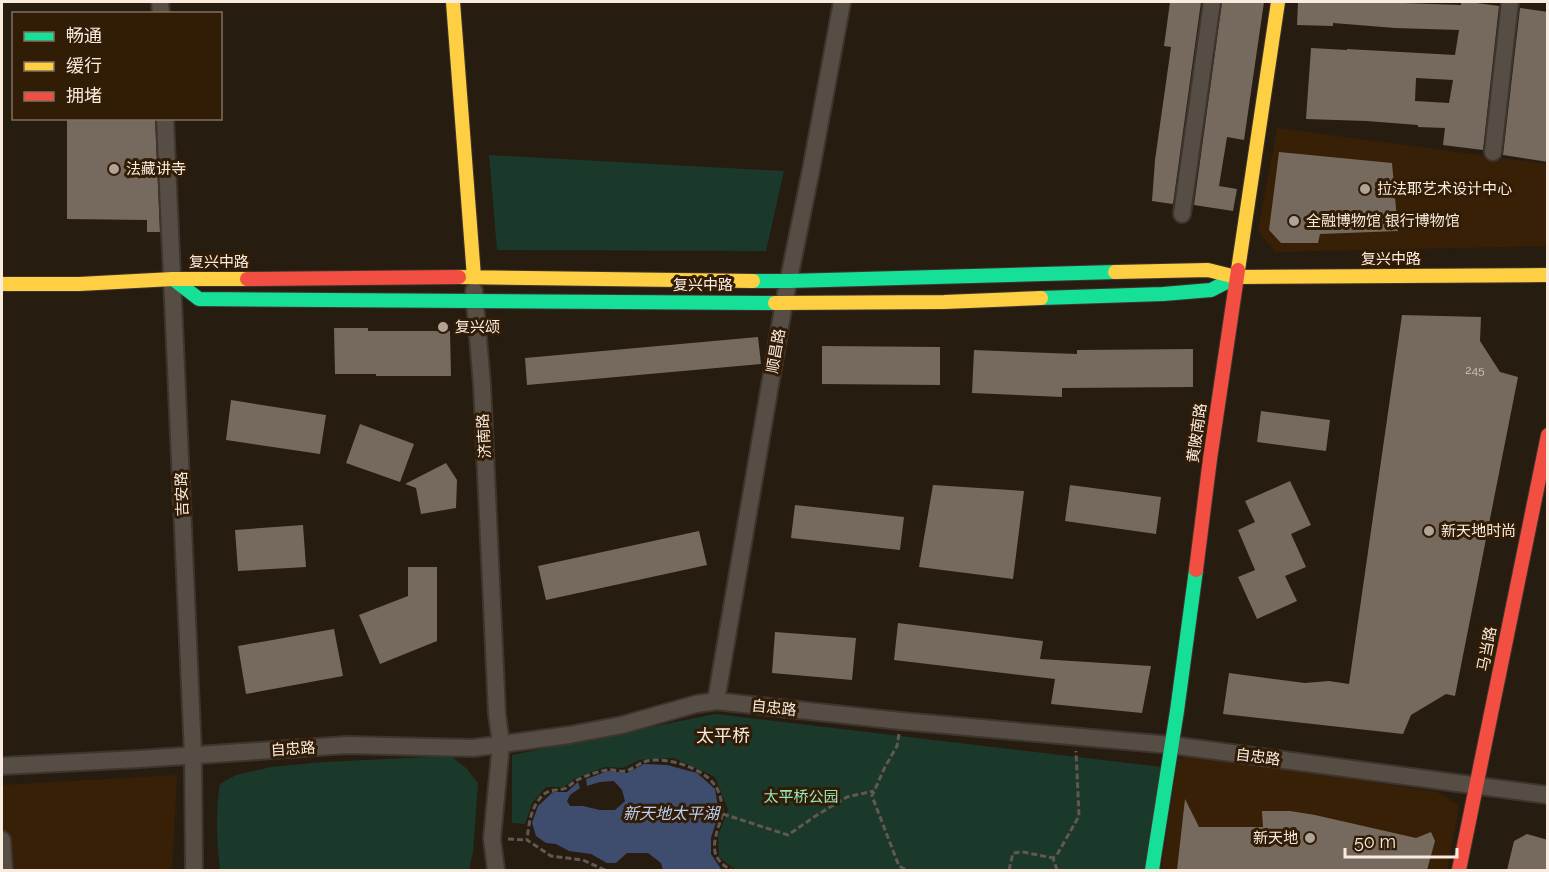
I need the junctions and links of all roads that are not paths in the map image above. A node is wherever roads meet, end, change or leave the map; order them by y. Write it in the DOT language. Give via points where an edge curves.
graph roads {
  1 [pos="453,2"];
  2 [pos="842,2"];
  3 [pos="1212,2"];
  4 [pos="1278,2"];
  5 [pos="1510,2"];
  6 [pos="165,120"];
  7 [pos="1493,152"];
  8 [pos="1182,214"];
  9 [pos="1548,275"];
  10 [pos="1236,277"];
  11 [pos="474,278"];
  12 [pos="172,279"];
  13 [pos="789,281"];
  14 [pos="2,284"];
  15 [pos="475,300"];
  16 [pos="784,303"];
  17 [pos="1548,435"];
  18 [pos="716,702"];
  19 [pos="501,744"];
  20 [pos="1171,745"];
  21 [pos="193,755"];
  22 [pos="2,766"];
  23 [pos="1476,785"];
  24 [pos="1548,795"];
  25 [pos="2,840"];
  26 [pos="4,870"];
  27 [pos="194,870"];
  28 [pos="496,870"];
  29 [pos="1152,870"];
  30 [pos="1459,870"];
  1 -- 11 [label="main road, 济南路"];
  2 -- 13 [label="street, 顺昌路"];
  3 -- 8 [label="street"];
  4 -- 10 [label="main road, 黄陂南路"];
  5 -- 7 [label="street"];
  6 -- 12 [label="street, 吉安路"];
  9 -- 10 [label="main road, 复兴中路"];
  10 -- 13 [label="main road, 复兴中路" via="1208,270"];
  10 -- 16 [label="main road, 复兴中路" via="1211,290 1163,294"];
  10 -- 20 [label="main road, 黄陂南路"];
  11 -- 12 [label="main road, 复兴中路"];
  11 -- 13 [label="main road, 复兴中路"];
  11 -- 15 [label="street, 济南路"];
  12 -- 14 [label="main road, 复兴中路"];
  12 -- 15 [label="main road, 复兴中路" via="199,299"];
  12 -- 21 [label="street, 吉安路"];
  13 -- 16 [label="street, 顺昌路"];
  15 -- 16 [label="main road, 复兴中路"];
  15 -- 19 [label="street, 济南路" via="496,714"];
  16 -- 18 [label="street, 顺昌路"];
  17 -- 23 [label="main road, 马当路"];
  18 -- 19 [label="street, 自忠路" via="622,725"];
  18 -- 20 [label="street, 自忠路"];
  19 -- 21 [label="street, 自忠路" via="473,748 347,745"];
  19 -- 28 [label="street, 济南路" via="492,839"];
  20 -- 23 [label="street, 自忠路"];
  20 -- 29 [label="main road, 黄陂南路"];
  21 -- 22 [label="street, 自忠路"];
  21 -- 27 [label="street, 吉安路"];
  23 -- 24 [label="street, 自忠路"];
  23 -- 30 [label="main road, 马当路"];
  25 -- 26 [label="street"];
}
